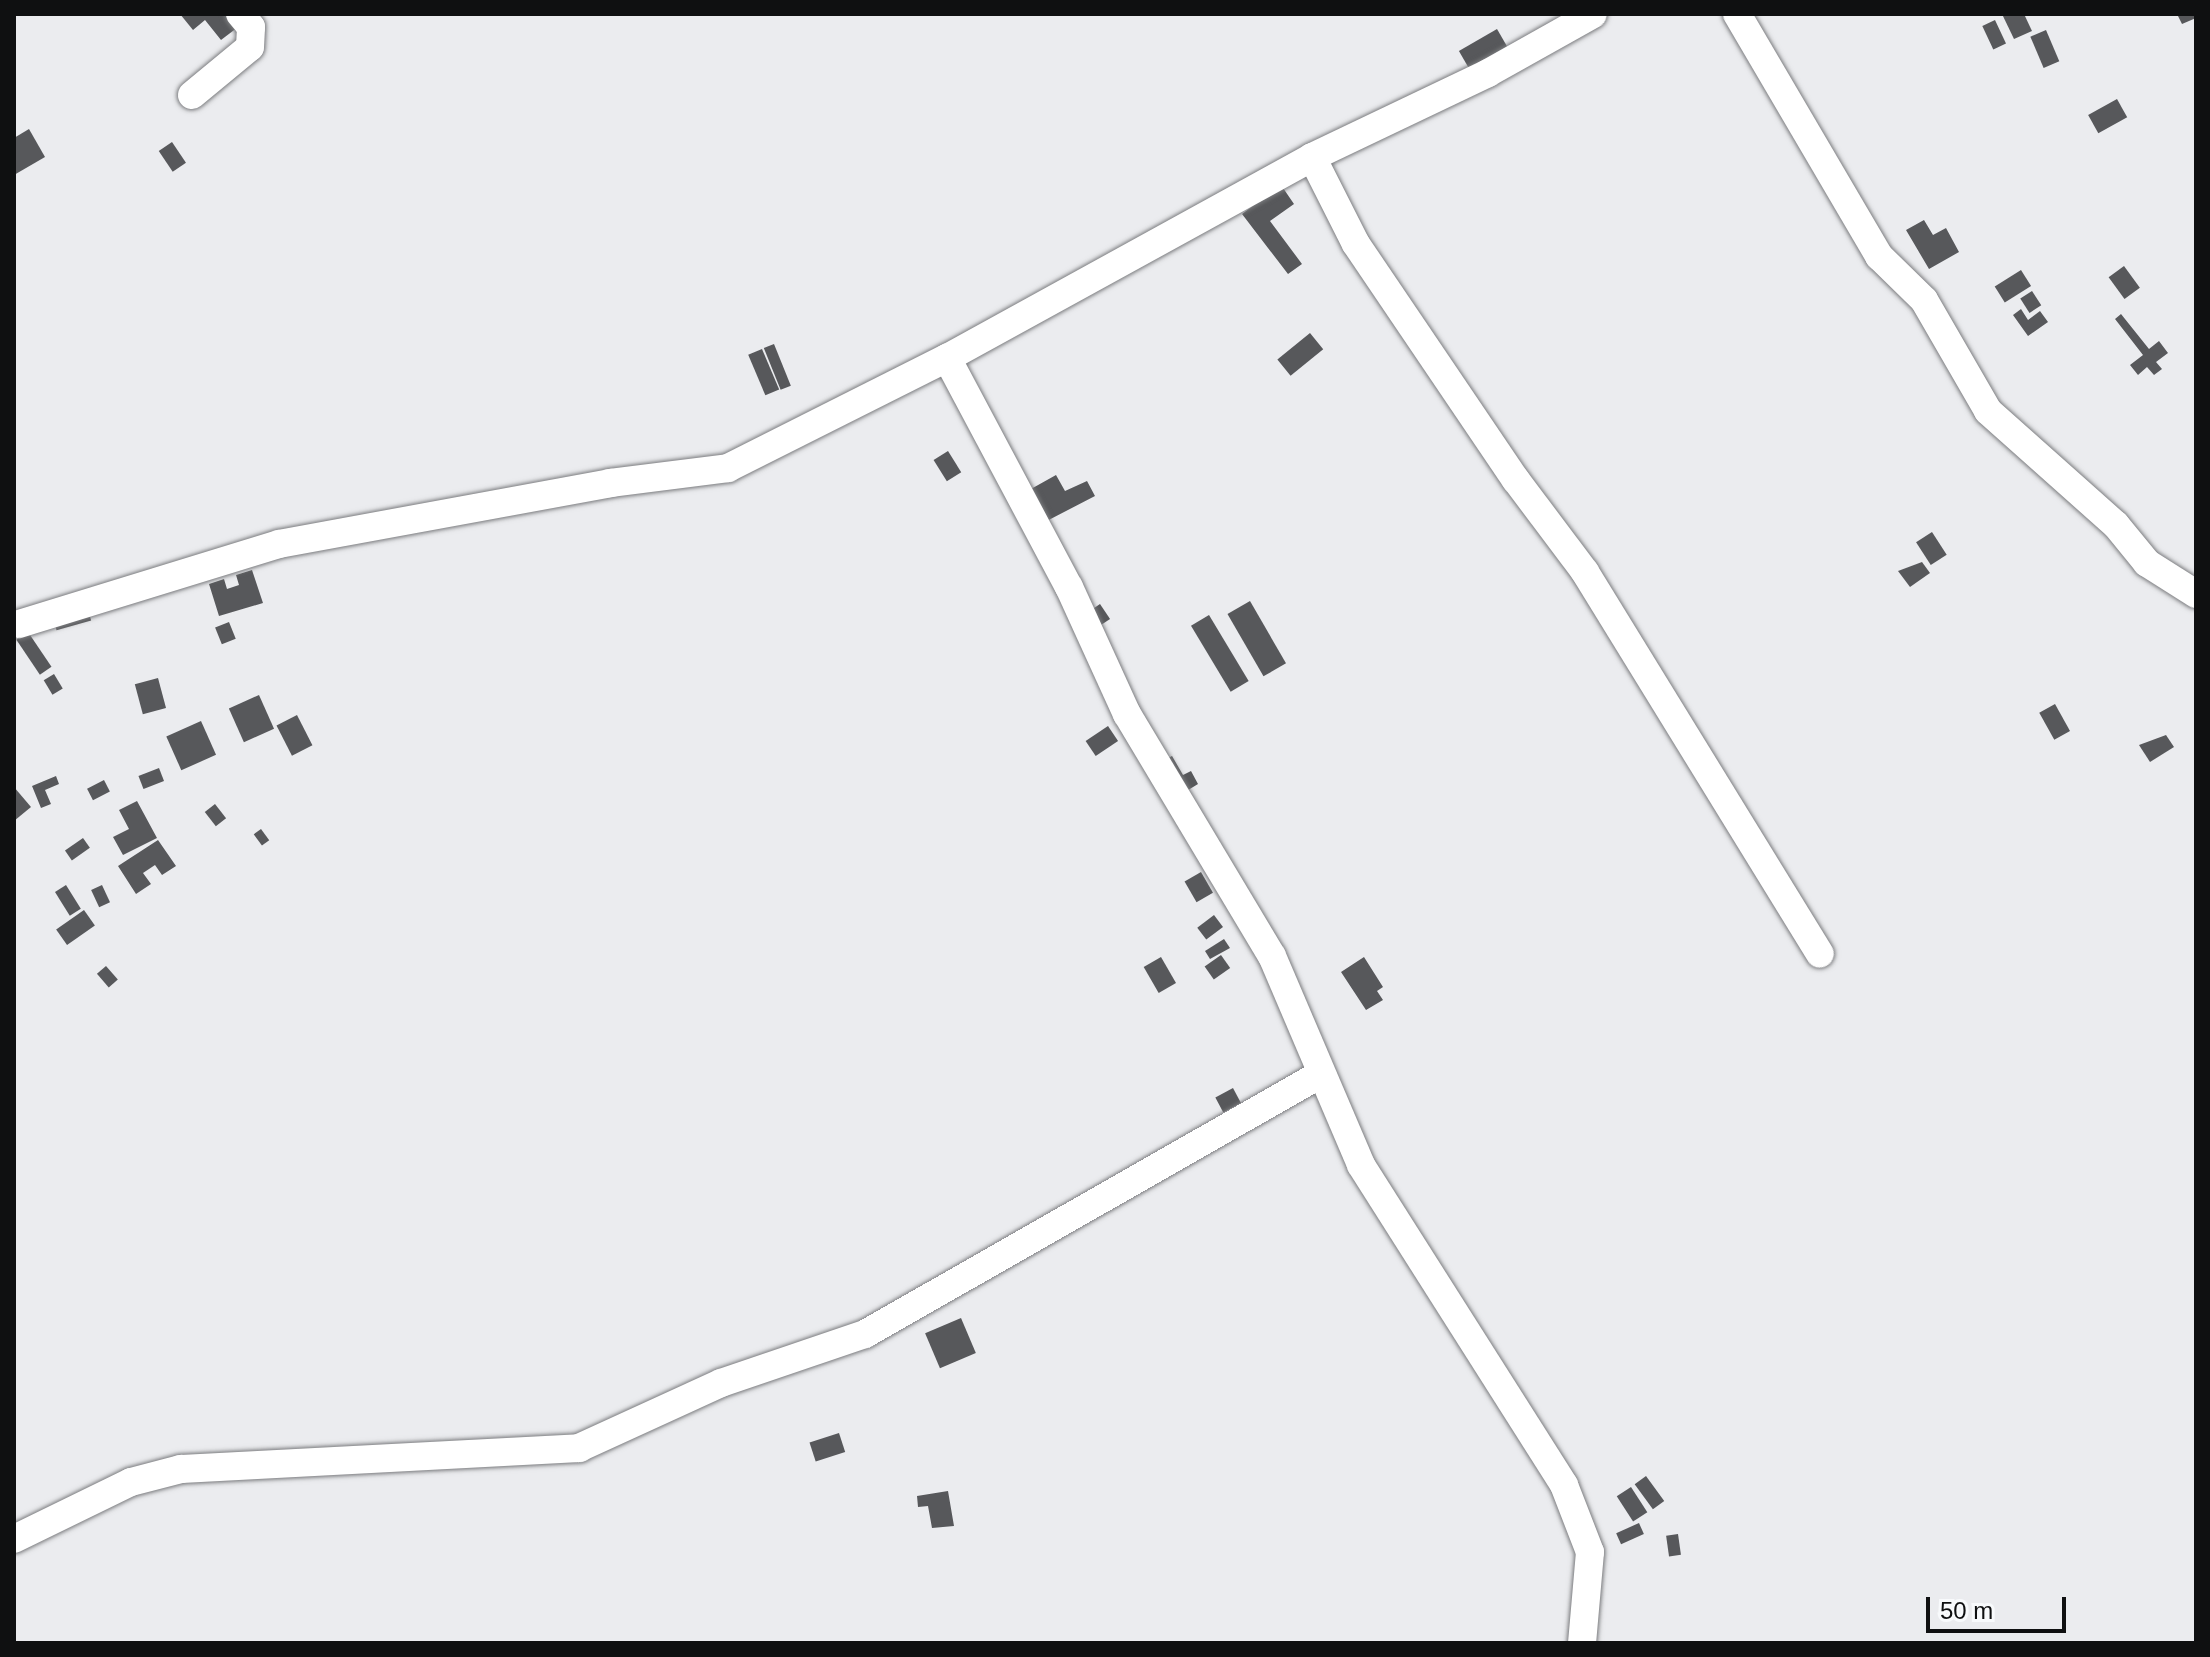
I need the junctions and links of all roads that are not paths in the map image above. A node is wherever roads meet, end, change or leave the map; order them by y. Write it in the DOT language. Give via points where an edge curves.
graph roads {
  1 [pos="240,14"];
  2 [pos="1593,14"];
  3 [pos="1737,14"];
  4 [pos="192,95"];
  5 [pos="1312,157"];
  6 [pos="947,358"];
  7 [pos="2196,594"];
  8 [pos="19,624"];
  9 [pos="1820,954"];
  10 [pos="1319,1075"];
  11 [pos="14,1539"];
  12 [pos="1582,1643"];
  1 -- 4 [label="street" via="251,27 250,47"];
  2 -- 5 [label="street" via="1488,73"];
  3 -- 7 [label="street" via="1879,256 1924,300 1988,411 2116,525 2147,563"];
  5 -- 6 [label="street"];
  5 -- 9 [label="street" via="1356,244 1585,572"];
  6 -- 8 [label="street" via="728,468 610,483 279,544"];
  6 -- 10 [label="street" via="1069,587 1127,714 1272,956"];
  10 -- 11 [label="street" via="865,1334 721,1383 579,1448 181,1469 131,1482"];
  10 -- 12 [label="street" via="1361,1165 1564,1485 1590,1552"];
}
